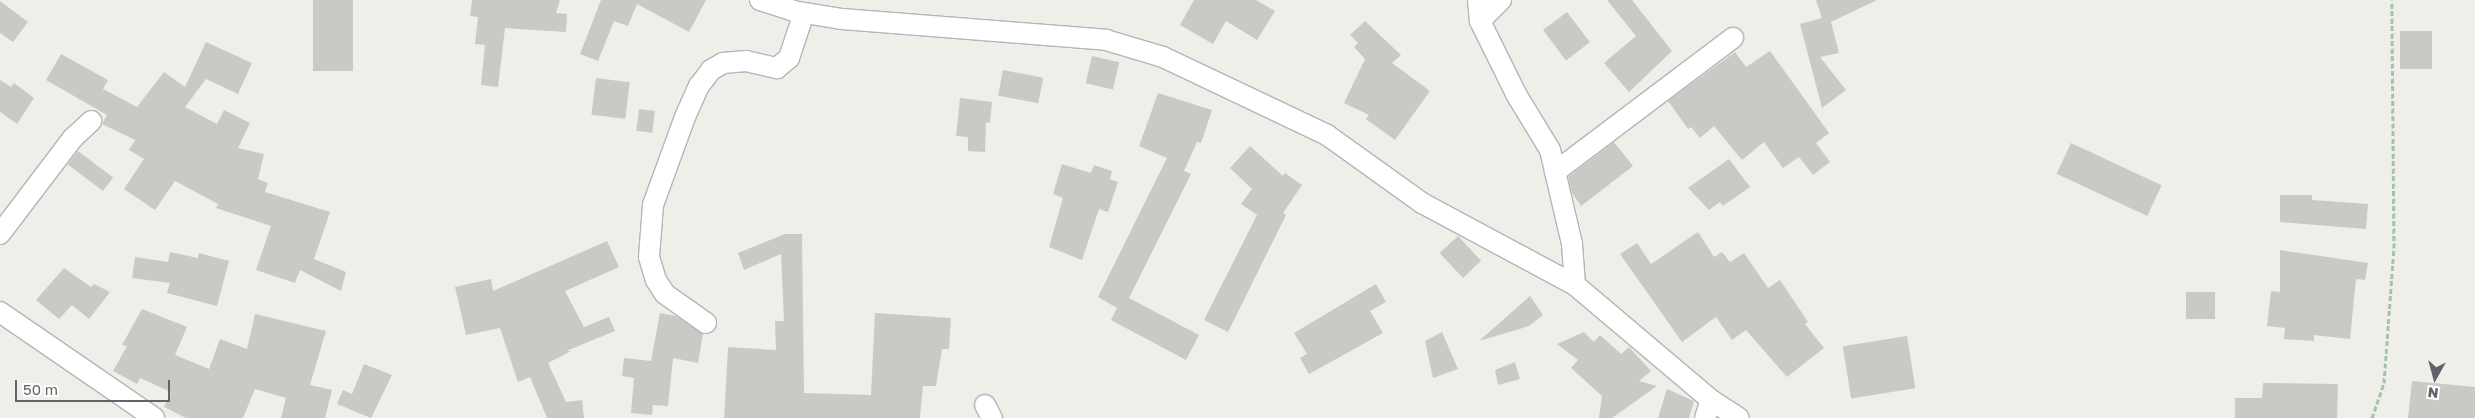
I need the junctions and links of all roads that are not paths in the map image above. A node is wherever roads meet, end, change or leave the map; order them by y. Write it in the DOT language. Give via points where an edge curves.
graph roads {
  1 [pos="760,0"];
  2 [pos="1478,0"];
  3 [pos="1500,0"];
  4 [pos="804,13"];
  5 [pos="1480,21"];
  6 [pos="1733,38"];
  7 [pos="91,121"];
  8 [pos="1555,172"];
  9 [pos="0,234"];
  10 [pos="1575,286"];
  11 [pos="0,312"];
  12 [pos="706,323"];
  13 [pos="1708,409"];
  14 [pos="154,418"];
  15 [pos="1739,418"];
  1 -- 4 [label="street"];
  2 -- 5 [label="street"];
  3 -- 5 [label="street"];
  4 -- 10 [label="street" via="842,19 1106,40 1163,58 1326,135 1422,203"];
  4 -- 12 [label="street" via="789,58 777,68 746,61 723,63 705,78 685,117 653,205 649,257 656,280 665,294"];
  5 -- 8 [label="street" via="1516,94 1550,150"];
  6 -- 8 [label="street"];
  7 -- 9 [label="street" via="73,138"];
  8 -- 10 [label="street" via="1572,244"];
  10 -- 13 [label="street"];
  11 -- 14 [label="street"];
  13 -- 15 [label="street"];
}
